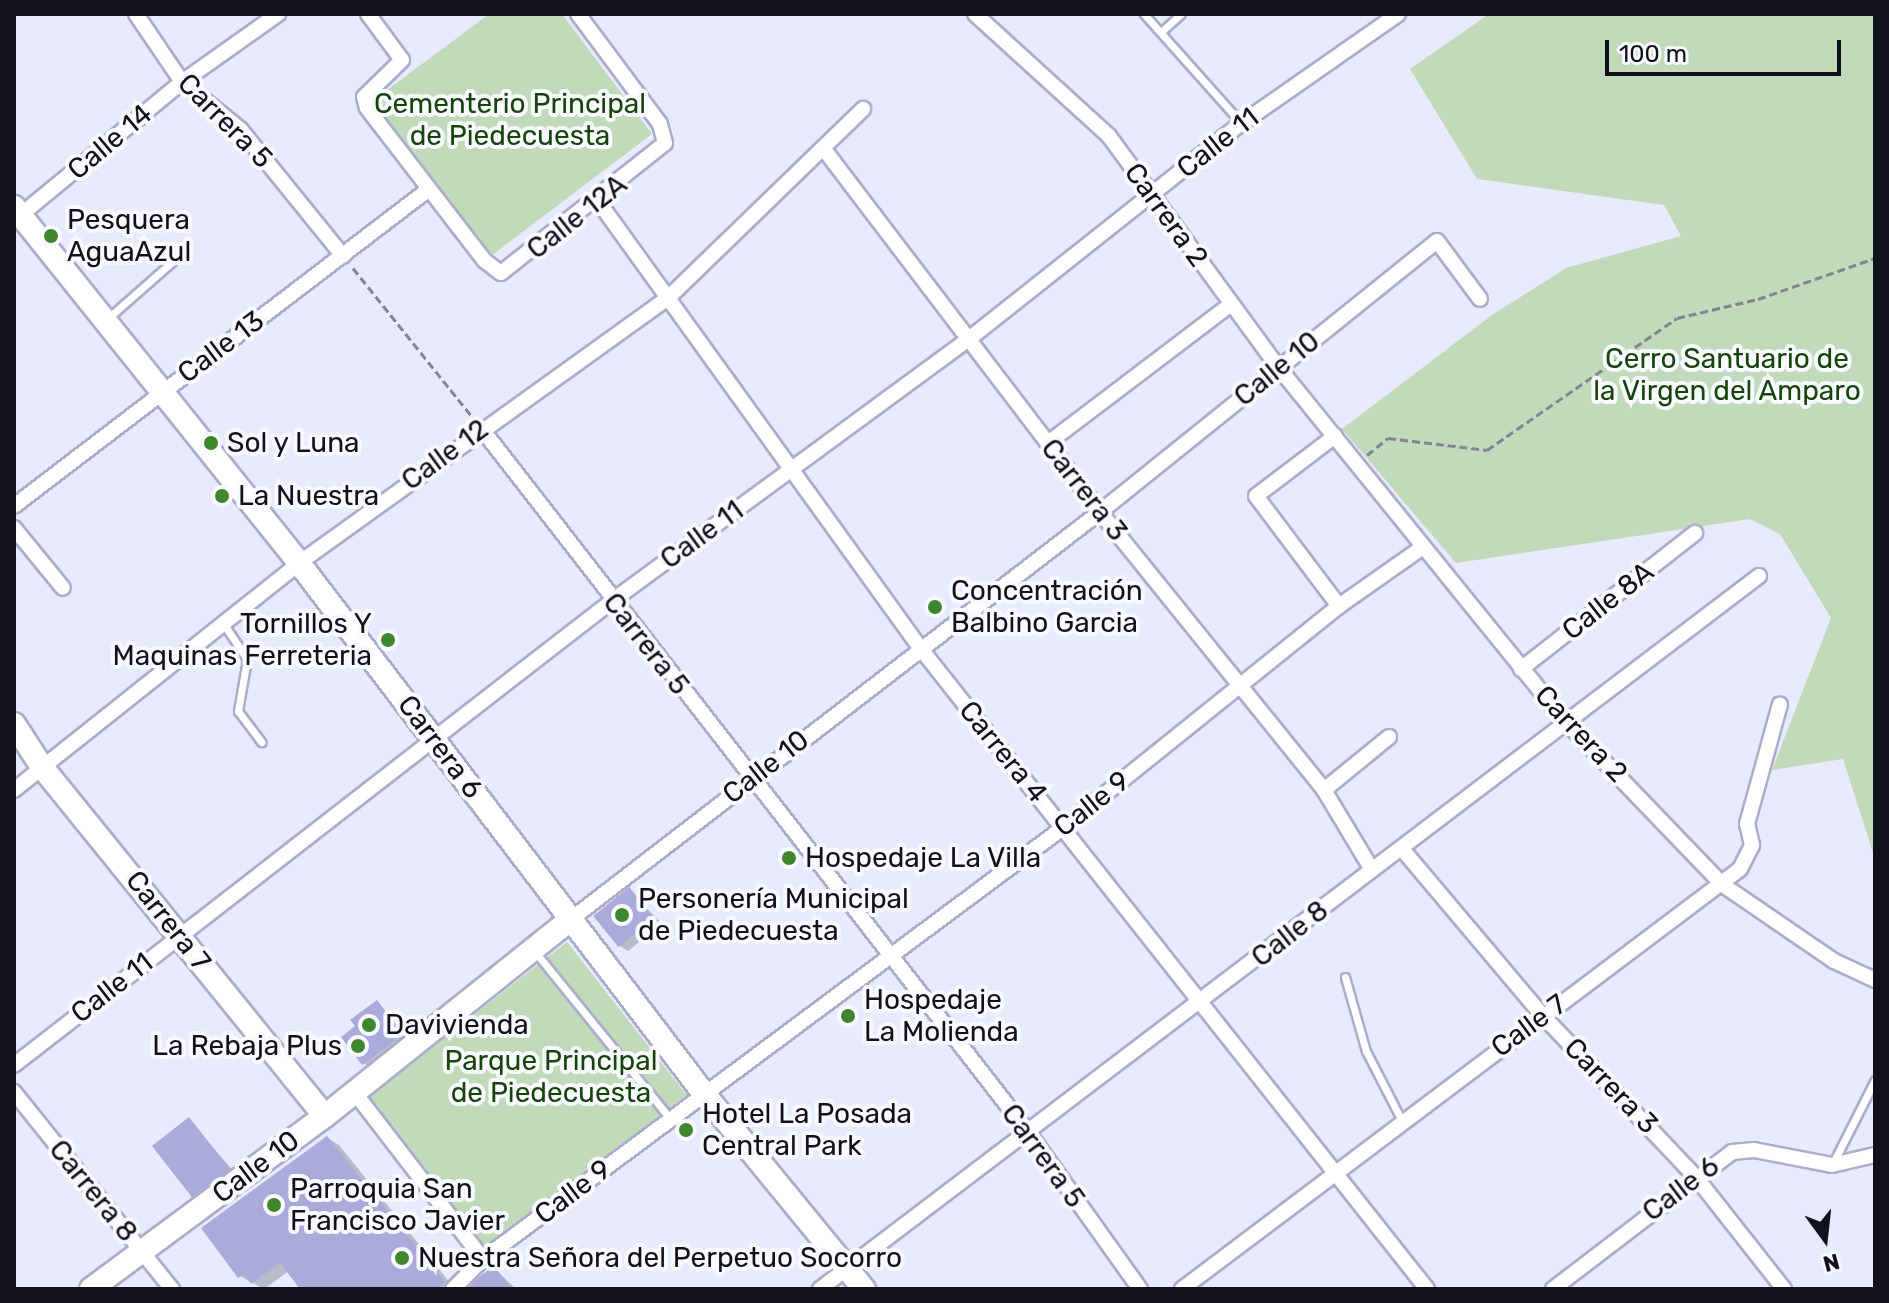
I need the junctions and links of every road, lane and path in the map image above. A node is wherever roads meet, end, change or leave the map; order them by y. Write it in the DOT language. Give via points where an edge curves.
graph roads {
  1 [pos="136,14"];
  2 [pos="278,14"];
  3 [pos="368,14"];
  4 [pos="578,14"];
  5 [pos="975,14"];
  6 [pos="1144,14"];
  7 [pos="1181,14"];
  8 [pos="1398,14"];
  9 [pos="1162,31"];
  10 [pos="182,82"];
  11 [pos="863,109"];
  12 [pos="1242,123"];
  13 [pos="823,148"];
  14 [pos="429,189"];
  15 [pos="1151,195"];
  16 [pos="598,201"];
  17 [pos="16,214"];
  18 [pos="343,256"];
  19 [pos="1875,258"];
  20 [pos="172,262"];
  21 [pos="670,296"];
  22 [pos="1480,299"];
  23 [pos="1231,304"];
  24 [pos="107,319"];
  25 [pos="969,339"];
  26 [pos="1279,368"];
  27 [pos="162,390"];
  28 [pos="481,428"];
  29 [pos="1335,436"];
  30 [pos="1048,443"];
  31 [pos="1357,462"];
  32 [pos="790,471"];
  33 [pos="14,506"];
  34 [pos="1100,512"];
  35 [pos="14,528"];
  36 [pos="1695,533"];
  37 [pos="1423,547"];
  38 [pos="299,563"];
  39 [pos="1759,576"];
  40 [pos="63,588"];
  41 [pos="612,601"];
  42 [pos="1339,606"];
  43 [pos="223,623"];
  44 [pos="921,649"];
  45 [pos="1521,669"];
  46 [pos="1238,687"];
  47 [pos="1780,704"];
  48 [pos="1566,722"];
  49 [pos="14,724"];
  50 [pos="1389,737"];
  51 [pos="434,738"];
  52 [pos="261,742"];
  53 [pos="42,767"];
  54 [pos="749,779"];
  55 [pos="14,790"];
  56 [pos="1324,790"];
  57 [pos="1064,827"];
  58 [pos="1403,850"];
  59 [pos="1372,870"];
  60 [pos="1723,885"];
  61 [pos="570,920"];
  62 [pos="178,936"];
  63 [pos="532,948"];
  64 [pos="890,955"];
  65 [pos="1345,977"];
  66 [pos="1875,980"];
  67 [pos="1203,1003"];
  68 [pos="1543,1016"];
  69 [pos="14,1065"];
  70 [pos="1875,1080"];
  71 [pos="14,1092"];
  72 [pos="355,1093"];
  73 [pos="705,1095"];
  74 [pos="325,1116"];
  75 [pos="671,1120"];
  76 [pos="1402,1121"];
  77 [pos="1028,1132"];
  78 [pos="1875,1155"];
  79 [pos="1832,1165"];
  80 [pos="1339,1173"];
  81 [pos="1695,1176"];
  82 [pos="142,1253"];
  83 [pos="483,1259"];
  84 [pos="847,1268"];
  85 [pos="457,1288"];
  86 [pos="91,1289"];
  87 [pos="172,1289"];
  88 [pos="820,1289"];
  89 [pos="864,1289"];
  90 [pos="1140,1289"];
  91 [pos="1182,1289"];
  92 [pos="1427,1289"];
  93 [pos="1553,1289"];
  94 [pos="1784,1289"];
  1 -- 10 [label="street, Carrera 5"];
  2 -- 10 [label="street, Calle 14"];
  3 -- 14 [label="street" via="402,60 369,91 367,108"];
  4 -- 16 [label="street, Calle 12A" via="660,124 665,143"];
  5 -- 15 [label="street, Carrera 2" via="1109,136"];
  6 -- 9 [label="lane"];
  7 -- 9 [label="lane"];
  8 -- 12 [label="street, Calle 11"];
  9 -- 12 [label="lane"];
  10 -- 17 [label="street, Calle 14"];
  10 -- 18 [label="street, Carrera 5" via="241,130"];
  11 -- 13 [label="street, Calle 12"];
  12 -- 15 [label="street, Calle 11"];
  13 -- 21 [label="street, Calle 12"];
  13 -- 25 [label="street, Carrera 3"];
  14 -- 16 [label="street, Calle 12A" via="485,261 501,273"];
  14 -- 18 [label="street, Calle 13"];
  15 -- 23 [label="street, Carrera 2"];
  15 -- 25 [label="street, Calle 11"];
  16 -- 21 [label="street, Carrera 4"];
  17 -- 24 [label="street, Carrera 6"];
  18 -- 27 [label="street, Calle 13"];
  18 -- 28 [label="path"];
  19 -- 31 [label="path" via="1758,299 1677,318 1487,450 1388,438"];
  20 -- 24 [label="lane"];
  21 -- 28 [label="street, Calle 12"];
  21 -- 32 [label="street, Carrera 4"];
  22 -- 26 [label="street, Calle 10" via="1437,241"];
  23 -- 26 [label="street, Carrera 2"];
  23 -- 30 [label="street"];
  24 -- 27 [label="street, Carrera 6"];
  25 -- 30 [label="street, Carrera 3"];
  25 -- 32 [label="street, Calle 11"];
  26 -- 29 [label="street, Carrera 2"];
  26 -- 34 [label="street, Calle 10"];
  27 -- 33 [label="street, Calle 13"];
  27 -- 38 [label="street, Carrera 6"];
  28 -- 38 [label="street, Calle 12"];
  28 -- 41 [label="street, Carrera 5"];
  29 -- 31 [label="street, Carrera 2"];
  29 -- 42 [label="street" via="1256,496"];
  30 -- 34 [label="street, Carrera 3"];
  31 -- 37 [label="street, Carrera 2"];
  32 -- 41 [label="street, Calle 11"];
  32 -- 44 [label="street, Carrera 4"];
  34 -- 44 [label="street, Calle 10"];
  34 -- 46 [label="street, Carrera 3"];
  35 -- 40 [label="street"];
  36 -- 45 [label="street, Calle 8A"];
  37 -- 42 [label="street, Calle 9"];
  37 -- 45 [label="street, Carrera 2"];
  38 -- 43 [label="street, Calle 12"];
  38 -- 51 [label="street, Carrera 6"];
  39 -- 48 [label="street, Calle 8"];
  41 -- 51 [label="street, Calle 11"];
  41 -- 54 [label="street, Carrera 5"];
  42 -- 46 [label="street, Calle 9"];
  43 -- 52 [label="lane" via="247,659 238,711"];
  43 -- 53 [label="street, Calle 12"];
  44 -- 54 [label="street, Calle 10"];
  44 -- 57 [label="street, Carrera 4"];
  45 -- 48 [label="street, Carrera 2"];
  46 -- 56 [label="street, Carrera 3"];
  46 -- 57 [label="street, Calle 9"];
  47 -- 60 [label="street, Calle 7" via="1747,824 1752,845 1740,869"];
  48 -- 58 [label="street, Calle 8"];
  48 -- 60 [label="street, Carrera 2"];
  49 -- 53 [label="street, Carrera 7"];
  50 -- 56 [label="street"];
  51 -- 61 [label="street, Carrera 6"];
  51 -- 62 [label="street, Calle 11"];
  53 -- 55 [label="street, Calle 12"];
  53 -- 62 [label="street, Carrera 7"];
  54 -- 61 [label="street, Calle 10"];
  54 -- 64 [label="street, Carrera 5"];
  56 -- 59 [label="street, Carrera 3"];
  57 -- 64 [label="street, Calle 9"];
  57 -- 67 [label="street, Carrera 4"];
  58 -- 59 [label="street, Calle 8"];
  58 -- 68 [label="street, Carrera 3"];
  59 -- 67 [label="street, Calle 8"];
  60 -- 66 [label="street, Carrera 2" via="1834,961"];
  60 -- 68 [label="street, Calle 7"];
  61 -- 63 [label="street, Calle 10"];
  61 -- 73 [label="street, Carrera 6"];
  62 -- 69 [label="street, Calle 11"];
  62 -- 74 [label="street, Carrera 7"];
  63 -- 72 [label="street, Calle 10"];
  63 -- 75 [label="lane"];
  64 -- 73 [label="street, Calle 9"];
  64 -- 77 [label="street, Carrera 5"];
  65 -- 76 [label="lane" via="1366,1051"];
  67 -- 77 [label="street, Calle 8"];
  67 -- 80 [label="street, Carrera 4"];
  68 -- 76 [label="street, Calle 7"];
  68 -- 81 [label="street, Carrera 3"];
  70 -- 79 [label="lane"];
  71 -- 82 [label="street, Carrera 8"];
  72 -- 74 [label="street, Calle 10"];
  72 -- 83 [label="street"];
  73 -- 75 [label="street, Calle 9"];
  73 -- 84 [label="street, Carrera 6"];
  74 -- 82 [label="street, Calle 10"];
  75 -- 83 [label="street, Calle 9"];
  76 -- 80 [label="street, Calle 7"];
  77 -- 84 [label="street, Calle 8"];
  77 -- 90 [label="street, Carrera 5"];
  78 -- 79 [label="street, Calle 6"];
  79 -- 81 [label="street, Calle 6" via="1754,1150 1732,1152"];
  80 -- 91 [label="street, Calle 7"];
  80 -- 92 [label="street, Carrera 4"];
  81 -- 93 [label="street, Calle 6"];
  81 -- 94 [label="street, Carrera 3"];
  82 -- 86 [label="street, Calle 10"];
  82 -- 87 [label="street, Carrera 8"];
  83 -- 85 [label="street, Calle 9"];
  84 -- 88 [label="street, Calle 8"];
  84 -- 89 [label="street, Carrera 6"];
}
